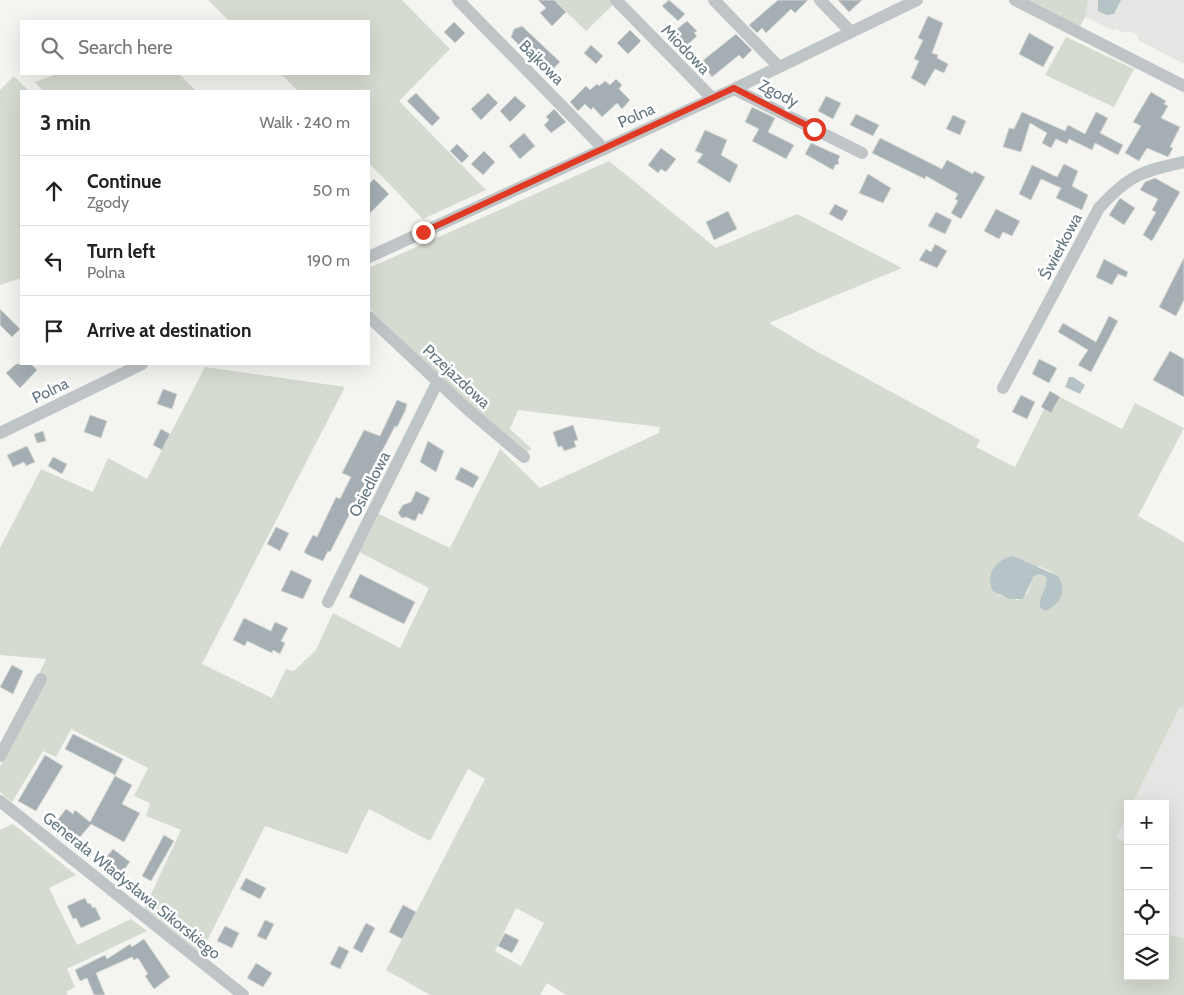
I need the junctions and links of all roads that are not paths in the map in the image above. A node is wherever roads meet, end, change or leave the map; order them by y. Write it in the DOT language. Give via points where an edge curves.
graph roads {
  1 [pos="458,0"];
  2 [pos="616,0"];
  3 [pos="714,0"];
  4 [pos="820,0"];
  5 [pos="916,0"];
  6 [pos="1015,0"];
  7 [pos="851,32"];
  8 [pos="779,67"];
  9 [pos="1184,86"];
  10 [pos="734,88"];
  11 [pos="712,98"];
  12 [pos="603,148"];
  13 [pos="862,153"];
  14 [pos="1184,162"];
  15 [pos="370,257"];
  16 [pos="370,319"];
  17 [pos="140,365"];
  18 [pos="438,381"];
  19 [pos="1003,388"];
  20 [pos="0,433"];
  21 [pos="524,457"];
  22 [pos="328,602"];
  23 [pos="41,680"];
  24 [pos="0,756"];
  25 [pos="0,801"];
  26 [pos="243,995"];
  1 -- 12 [label="street, Bajkowa"];
  2 -- 11 [label="street, Miodowa"];
  3 -- 8 [label="street"];
  4 -- 7 [label="street"];
  5 -- 7 [label="street, Polna"];
  6 -- 9 [label="street"];
  7 -- 8 [label="street, Polna"];
  8 -- 10 [label="street, Polna"];
  10 -- 11 [label="street, Polna"];
  10 -- 13 [label="street, Zgody"];
  11 -- 12 [label="street, Polna"];
  12 -- 15 [label="street, Polna"];
  14 -- 19 [label="street, Świerkowa" via="1134,176 1119,186 1099,208"];
  16 -- 18 [label="street, Przejazdowa"];
  17 -- 20 [label="street, Polna"];
  18 -- 21 [label="street, Przejazdowa"];
  18 -- 22 [label="street, Osiedlowa"];
  23 -- 24 [label="street"];
  25 -- 26 [label="street, Generała Władysława Sikorskiego"];
}
